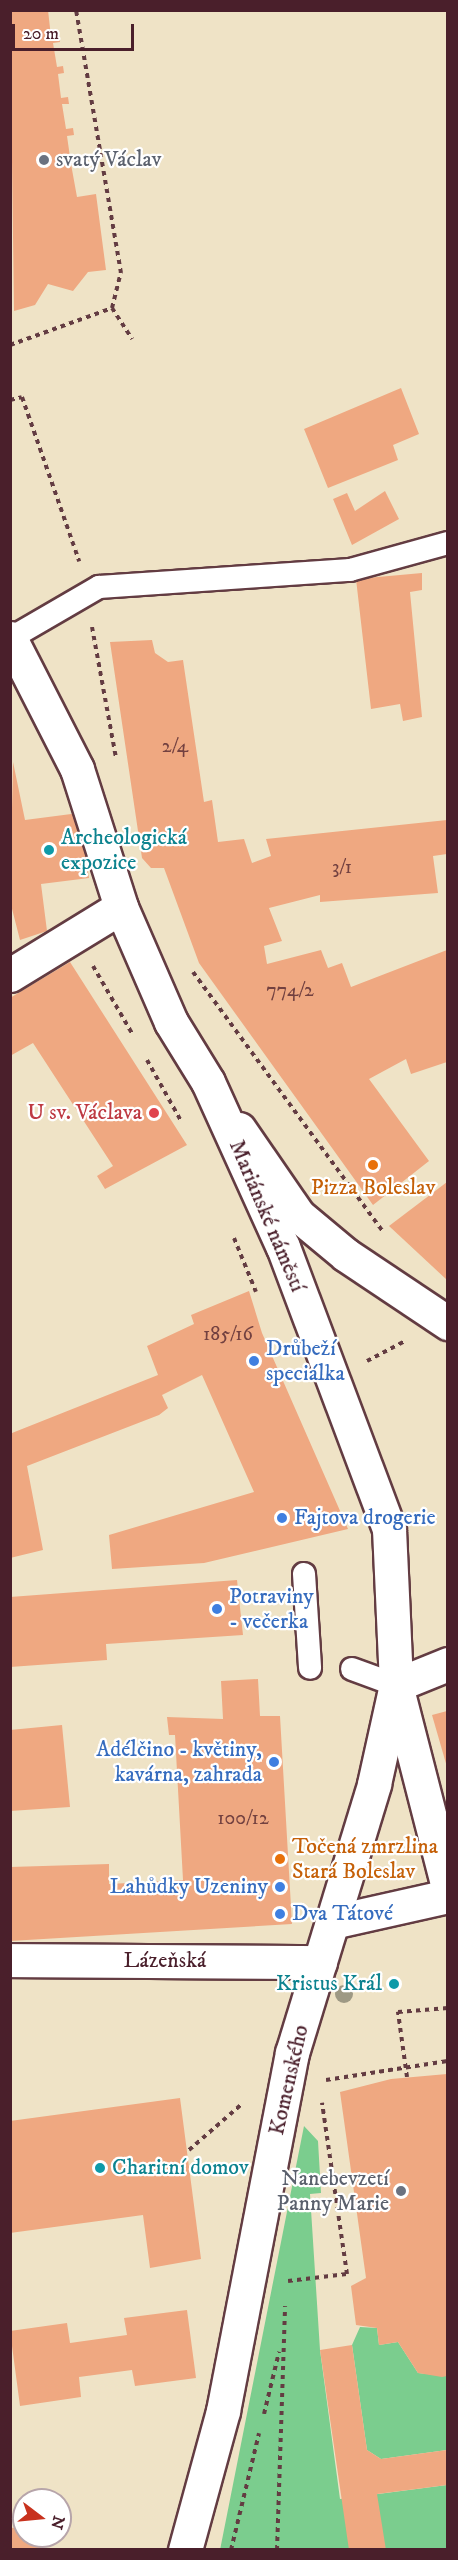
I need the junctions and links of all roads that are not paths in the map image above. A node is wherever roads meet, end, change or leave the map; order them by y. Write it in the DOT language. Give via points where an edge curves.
graph roads {
  1 [pos="447,543"];
  2 [pos="11,638"];
  3 [pos="121,907"];
  4 [pos="10,975"];
  5 [pos="208,1082"];
  6 [pos="447,1323"];
  7 [pos="304,1574"];
  8 [pos="447,1664"];
  9 [pos="310,1668"];
  10 [pos="352,1669"];
  11 [pos="396,1685"];
  12 [pos="447,1888"];
  13 [pos="447,1896"];
  14 [pos="332,1922"];
  15 [pos="10,1960"];
  16 [pos="320,1962"];
  17 [pos="185,2550"];
  1 -- 2 [label="lane" via="350,570 99,587"];
  2 -- 3 [label="street" via="77,769"];
  3 -- 4 [label="street"];
  3 -- 5 [label="street" via="171,1022"];
  5 -- 6 [label="street, Mariánské náměstí" via="297,1215 346,1255"];
  5 -- 11 [label="street, Mariánské náměstí" via="283,1247 389,1529"];
  7 -- 9 [label="lane"];
  8 -- 11 [label="street"];
  10 -- 11 [label="lane"];
  11 -- 12 [label="street, Mariánské náměstí"];
  11 -- 14 [label="street, Komenského"];
  13 -- 14 [label="street"];
  14 -- 16 [label="street, Komenského"];
  15 -- 16 [label="street, Lázeňská"];
  16 -- 17 [label="street, Komenského" via="292,2053 223,2411"];
}
